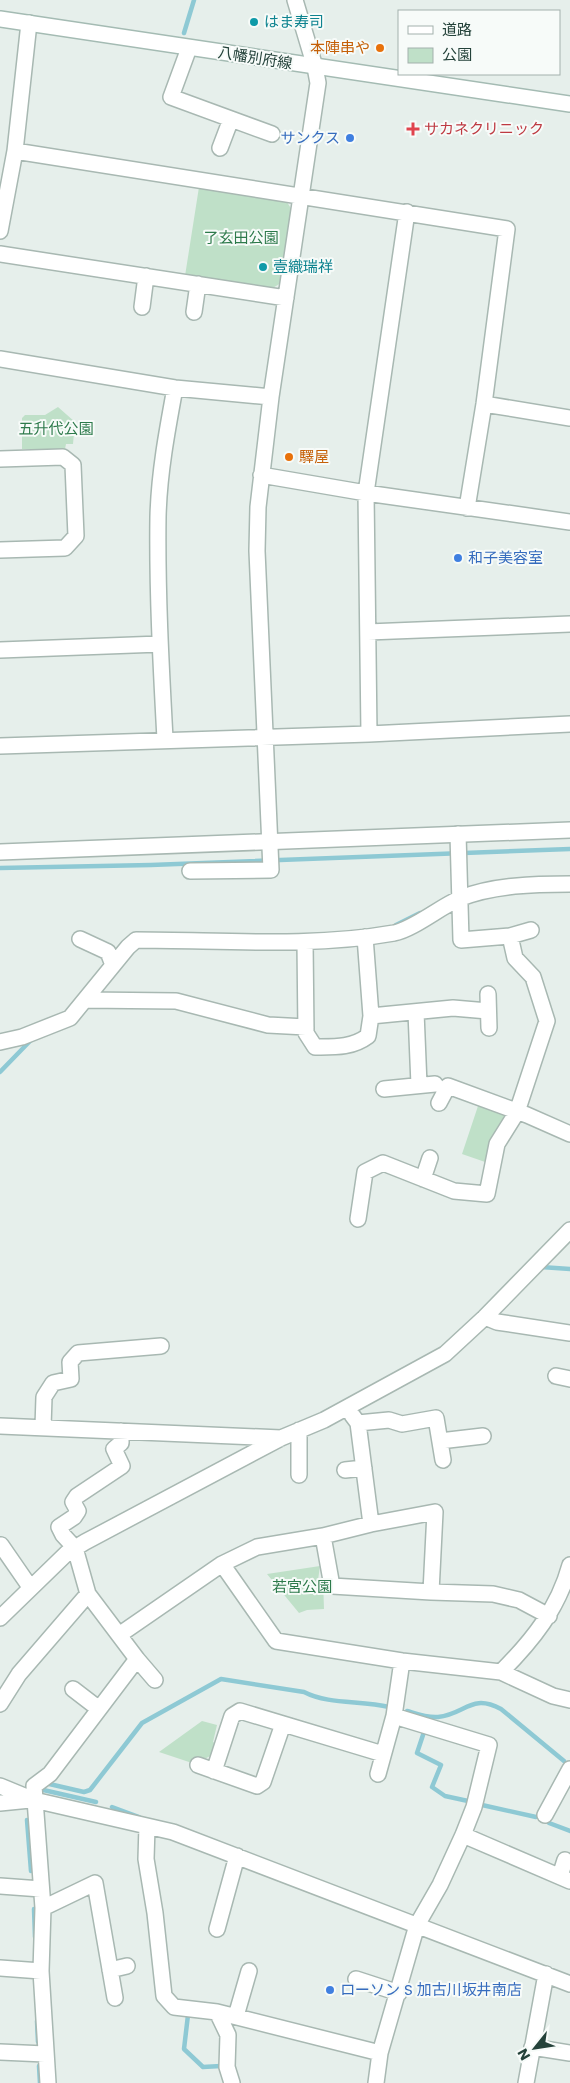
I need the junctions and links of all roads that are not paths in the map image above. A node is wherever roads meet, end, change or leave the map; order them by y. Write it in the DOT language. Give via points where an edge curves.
graph roads {
  1 [pos="295,0"];
  2 [pos="0,19"];
  3 [pos="29,23"];
  4 [pos="189,48"];
  5 [pos="315,67"];
  6 [pos="570,104"];
  7 [pos="231,119"];
  8 [pos="272,134"];
  9 [pos="220,148"];
  10 [pos="14,151"];
  11 [pos="302,196"];
  12 [pos="406,212"];
  13 [pos="0,231"];
  14 [pos="0,254"];
  15 [pos="146,276"];
  16 [pos="198,284"];
  17 [pos="286,298"];
  18 [pos="142,307"];
  19 [pos="194,312"];
  20 [pos="0,359"];
  21 [pos="175,388"];
  22 [pos="271,397"];
  23 [pos="484,404"];
  24 [pos="570,418"];
  25 [pos="0,459"];
  26 [pos="261,475"];
  27 [pos="366,493"];
  28 [pos="467,508"];
  29 [pos="570,522"];
  30 [pos="0,550"];
  31 [pos="570,624"];
  32 [pos="368,632"];
  33 [pos="160,644"];
  34 [pos="0,650"];
  35 [pos="570,724"];
  36 [pos="370,734"];
  37 [pos="264,736"];
  38 [pos="165,739"];
  39 [pos="0,746"];
  40 [pos="570,830"];
  41 [pos="458,834"];
  42 [pos="268,842"];
  43 [pos="0,852"];
  44 [pos="190,871"];
  45 [pos="570,884"];
  46 [pos="460,898"];
  47 [pos="531,930"];
  48 [pos="510,936"];
  49 [pos="365,937"];
  50 [pos="80,939"];
  51 [pos="305,942"];
  52 [pos="113,965"];
  53 [pos="488,994"];
  54 [pos="85,1000"];
  55 [pos="488,1011"];
  56 [pos="416,1012"];
  57 [pos="371,1016"];
  58 [pos="306,1027"];
  59 [pos="489,1028"];
  60 [pos="0,1042"];
  61 [pos="435,1084"];
  62 [pos="419,1085"];
  63 [pos="384,1089"];
  64 [pos="439,1103"];
  65 [pos="517,1112"];
  66 [pos="570,1134"];
  67 [pos="430,1158"];
  68 [pos="423,1179"];
  69 [pos="358,1219"];
  70 [pos="570,1230"];
  71 [pos="485,1317"];
  72 [pos="570,1333"];
  73 [pos="161,1346"];
  74 [pos="347,1408"];
  75 [pos="358,1423"];
  76 [pos="0,1426"];
  77 [pos="43,1427"];
  78 [pos="299,1430"];
  79 [pos="121,1431"];
  80 [pos="483,1436"];
  81 [pos="281,1438"];
  82 [pos="440,1441"];
  83 [pos="444,1460"];
  84 [pos="364,1468"];
  85 [pos="345,1470"];
  86 [pos="298,1475"];
  87 [pos="371,1524"];
  88 [pos="324,1536"];
  89 [pos="1,1545"];
  90 [pos="75,1548"];
  91 [pos="222,1564"];
  92 [pos="570,1565"];
  93 [pos="30,1587"];
  94 [pos="431,1592"];
  95 [pos="88,1594"];
  96 [pos="549,1616"];
  97 [pos="0,1618"];
  98 [pos="119,1635"];
  99 [pos="138,1659"];
  100 [pos="402,1661"];
  101 [pos="501,1672"];
  102 [pos="155,1680"];
  103 [pos="73,1690"];
  104 [pos="570,1700"];
  105 [pos="0,1704"];
  106 [pos="99,1709"];
  107 [pos="394,1716"];
  108 [pos="283,1724"];
  109 [pos="383,1754"];
  110 [pos="198,1766"];
  111 [pos="214,1771"];
  112 [pos="378,1774"];
  113 [pos="569,1775"];
  114 [pos="0,1786"];
  115 [pos="34,1800"];
  116 [pos="0,1802"];
  117 [pos="545,1815"];
  118 [pos="147,1826"];
  119 [pos="463,1835"];
  120 [pos="237,1856"];
  121 [pos="565,1860"];
  122 [pos="565,1878"];
  123 [pos="0,1886"];
  124 [pos="41,1889"];
  125 [pos="43,1908"];
  126 [pos="417,1925"];
  127 [pos="217,1929"];
  128 [pos="127,1966"];
  129 [pos="0,1968"];
  130 [pos="110,1970"];
  131 [pos="41,1971"];
  132 [pos="249,1971"];
  133 [pos="546,1974"];
  134 [pos="356,1979"];
  135 [pos="570,1984"];
  136 [pos="399,1993"];
  137 [pos="115,1998"];
  138 [pos="217,2012"];
  139 [pos="236,2016"];
  140 [pos="532,2047"];
  141 [pos="0,2052"];
  142 [pos="380,2053"];
  143 [pos="570,2053"];
  144 [pos="45,2054"];
  145 [pos="48,2083"];
  146 [pos="232,2083"];
  147 [pos="376,2083"];
  148 [pos="526,2083"];
  1 -- 5 [label="street"];
  2 -- 3 [label="street, 八幡別府線"];
  3 -- 4 [label="street, 八幡別府線"];
  3 -- 10 [label="street"];
  4 -- 5 [label="street, 八幡別府線"];
  4 -- 7 [label="street" via="171,97"];
  5 -- 6 [label="street, 八幡別府線"];
  5 -- 11 [label="street" via="318,83"];
  7 -- 8 [label="street"];
  7 -- 9 [label="street"];
  10 -- 11 [label="street"];
  10 -- 13 [label="street"];
  11 -- 12 [label="street"];
  11 -- 17 [label="street"];
  12 -- 23 [label="street" via="507,229"];
  12 -- 27 [label="street"];
  14 -- 15 [label="street"];
  15 -- 16 [label="street"];
  15 -- 18 [label="street"];
  16 -- 17 [label="street"];
  16 -- 19 [label="street"];
  17 -- 22 [label="street"];
  20 -- 21 [label="street"];
  21 -- 22 [label="street"];
  21 -- 33 [label="street" via="164,447 158,516"];
  22 -- 26 [label="street"];
  23 -- 24 [label="street"];
  23 -- 28 [label="street"];
  25 -- 30 [label="street" via="63,457 73,465 76,536 64,548"];
  26 -- 27 [label="street"];
  26 -- 37 [label="street" via="257,551"];
  27 -- 28 [label="street"];
  27 -- 32 [label="street"];
  28 -- 29 [label="street"];
  31 -- 32 [label="street"];
  32 -- 36 [label="street"];
  33 -- 34 [label="street"];
  33 -- 38 [label="street"];
  35 -- 36 [label="street"];
  36 -- 37 [label="street"];
  37 -- 38 [label="street"];
  37 -- 42 [label="street"];
  38 -- 39 [label="street"];
  40 -- 41 [label="street"];
  41 -- 42 [label="street"];
  41 -- 46 [label="street"];
  42 -- 43 [label="street"];
  42 -- 44 [label="street" via="271,870"];
  45 -- 46 [label="street" via="494,890"];
  46 -- 48 [label="street" via="461,940"];
  46 -- 49 [label="street" via="397,933"];
  47 -- 48 [label="street"];
  48 -- 65 [label="street" via="515,958 533,977 547,1021"];
  49 -- 51 [label="street"];
  49 -- 57 [label="street"];
  50 -- 52 [label="street" via="108,952"];
  51 -- 52 [label="street" via="136,940"];
  51 -- 58 [label="street"];
  52 -- 54 [label="street"];
  53 -- 55 [label="street"];
  54 -- 58 [label="street" via="176,1001 268,1025"];
  54 -- 60 [label="street" via="70,1018"];
  55 -- 56 [label="street" via="453,1008"];
  55 -- 59 [label="street"];
  56 -- 57 [label="street"];
  56 -- 62 [label="street"];
  57 -- 58 [label="street" via="368,1036 358,1043 344,1046 315,1047"];
  61 -- 62 [label="street"];
  62 -- 63 [label="street"];
  64 -- 65 [label="street" via="448,1086"];
  65 -- 66 [label="street"];
  65 -- 68 [label="street" via="497,1144 487,1194 454,1191"];
  67 -- 68 [label="street"];
  68 -- 69 [label="street" via="383,1163 364,1172"];
  70 -- 71 [label="street"];
  71 -- 72 [label="street" via="497,1322"];
  71 -- 74 [label="street" via="445,1354 354,1401"];
  73 -- 77 [label="street" via="78,1353 70,1362 71,1380 53,1383 44,1397"];
  74 -- 75 [label="street"];
  74 -- 78 [label="street"];
  75 -- 82 [label="street" via="389,1420 408,1423 436,1418"];
  75 -- 84 [label="street"];
  76 -- 77 [label="street"];
  77 -- 79 [label="street"];
  78 -- 81 [label="street"];
  78 -- 86 [label="street"];
  79 -- 81 [label="street"];
  79 -- 90 [label="street" via="121,1443 114,1449 122,1466 77,1496 73,1502 78,1511 59,1527"];
  80 -- 82 [label="street"];
  81 -- 90 [label="street"];
  82 -- 83 [label="street"];
  84 -- 85 [label="street"];
  84 -- 87 [label="street"];
  87 -- 88 [label="street"];
  87 -- 94 [label="street" via="435,1512"];
  88 -- 91 [label="street" via="258,1547"];
  88 -- 94 [label="street" via="332,1586"];
  89 -- 93 [label="street"];
  90 -- 93 [label="street"];
  90 -- 95 [label="street"];
  91 -- 98 [label="street"];
  91 -- 100 [label="street" via="276,1641 338,1660"];
  92 -- 96 [label="street"];
  93 -- 97 [label="street"];
  94 -- 96 [label="street" via="494,1594 519,1600"];
  95 -- 98 [label="street"];
  95 -- 105 [label="street" via="19,1674"];
  96 -- 101 [label="street"];
  98 -- 99 [label="street"];
  99 -- 102 [label="street"];
  99 -- 106 [label="street"];
  100 -- 101 [label="street"];
  100 -- 107 [label="street"];
  101 -- 104 [label="street" via="553,1696"];
  103 -- 106 [label="street"];
  106 -- 115 [label="street" via="50,1774 34,1786"];
  107 -- 109 [label="street"];
  107 -- 119 [label="street" via="490,1745"];
  108 -- 109 [label="street"];
  108 -- 111 [label="street" via="240,1711 232,1716"];
  108 -- 111 [label="street" via="263,1782 257,1786"];
  109 -- 112 [label="street"];
  110 -- 111 [label="street"];
  113 -- 117 [label="street"];
  114 -- 115 [label="street"];
  115 -- 116 [label="street"];
  115 -- 118 [label="street"];
  115 -- 124 [label="street"];
  118 -- 120 [label="street" via="173,1832"];
  118 -- 138 [label="street" via="146,1859 164,1996 174,2007"];
  119 -- 122 [label="street"];
  119 -- 126 [label="street" via="440,1886"];
  120 -- 126 [label="street"];
  120 -- 127 [label="street"];
  121 -- 122 [label="street"];
  123 -- 124 [label="street"];
  124 -- 125 [label="street"];
  125 -- 130 [label="street" via="95,1883"];
  125 -- 131 [label="street"];
  126 -- 133 [label="street"];
  126 -- 136 [label="street"];
  128 -- 130 [label="street"];
  129 -- 131 [label="street"];
  130 -- 137 [label="street"];
  131 -- 144 [label="street"];
  132 -- 139 [label="street"];
  133 -- 135 [label="street"];
  133 -- 140 [label="street"];
  134 -- 136 [label="street"];
  136 -- 142 [label="street"];
  138 -- 139 [label="street"];
  138 -- 146 [label="street" via="228,2035 227,2067"];
  139 -- 142 [label="street"];
  140 -- 143 [label="street"];
  140 -- 148 [label="street"];
  141 -- 144 [label="street"];
  142 -- 147 [label="street"];
  144 -- 145 [label="street"];
}
